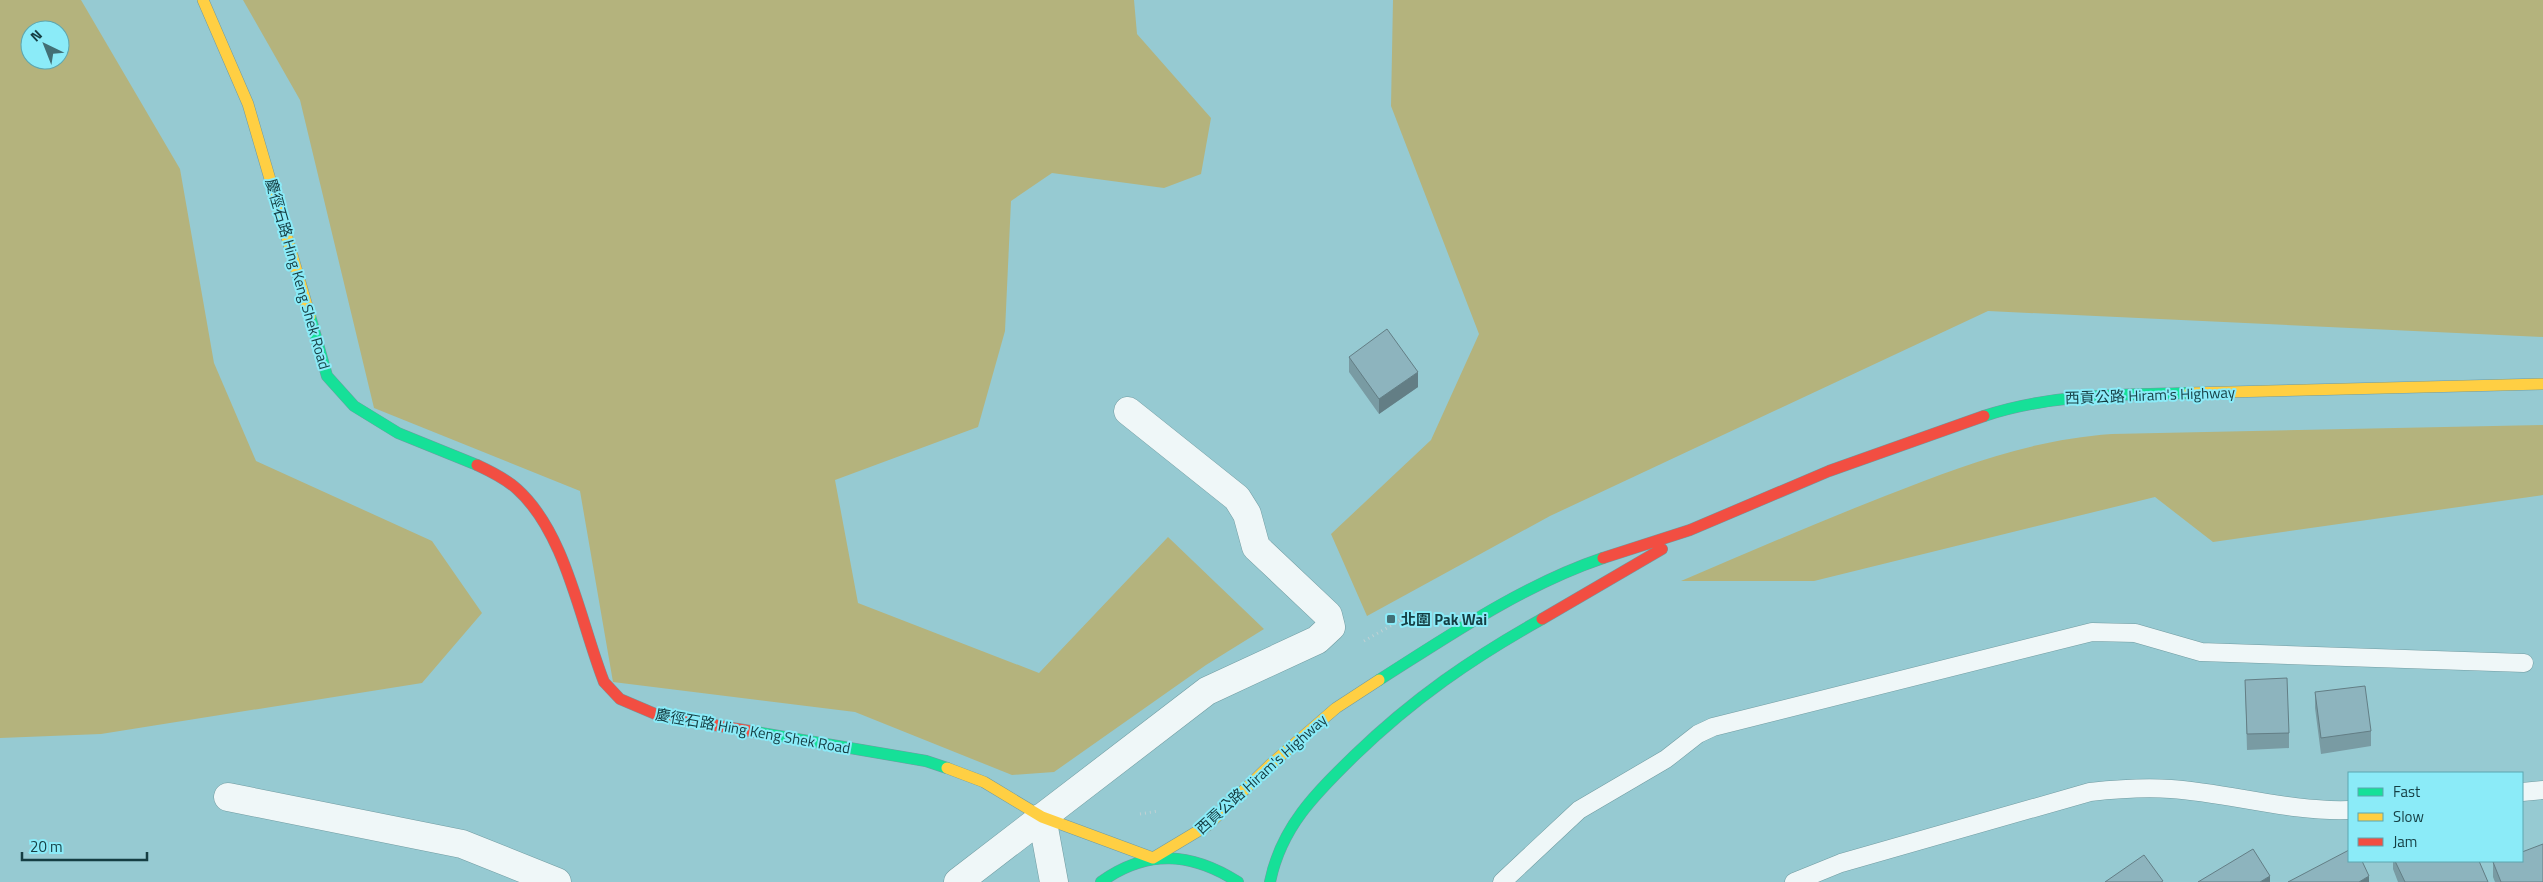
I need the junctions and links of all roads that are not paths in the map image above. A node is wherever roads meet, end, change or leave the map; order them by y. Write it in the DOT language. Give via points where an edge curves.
graph roads {
  1 [pos="203,0"];
  2 [pos="2543,384"];
  3 [pos="1128,410"];
  4 [pos="1690,530"];
  5 [pos="2524,663"];
  6 [pos="2543,790"];
  7 [pos="2523,792"];
  8 [pos="228,797"];
  9 [pos="2348,810"];
  10 [pos="1042,817"];
  11 [pos="1153,858"];
  12 [pos="557,882"];
  13 [pos="958,882"];
  14 [pos="1054,882"];
  15 [pos="1101,882"];
  16 [pos="1238,882"];
  17 [pos="1270,882"];
  18 [pos="1502,882"];
  19 [pos="1794,882"];
  1 -- 10 [label="main road, 慶徑石路 Hing Keng Shek Road" via="248,104 327,376 354,406 398,433 479,466 516,488 538,513 558,547 604,682 620,700 660,716 926,761 984,782"];
  2 -- 4 [label="main road, 西貢公路 Hiram's Highway" via="2110,394 2043,400 2002,410 1838,468"];
  3 -- 10 [label="street" via="1237,498 1247,514 1256,547 1328,615 1331,627 1317,640 1207,691"];
  4 -- 11 [label="main road, 西貢公路 Hiram's Highway" via="1595,561 1550,580 1431,646 1336,708 1270,764 1208,825"];
  4 -- 17 [label="main road, 西貢公路 Hiram's Highway" via="1627,572 1465,664 1383,728 1304,807 1276,852"];
  5 -- 18 [label="lane" via="2201,652 2135,634 2092,632 1713,727 1579,810"];
  6 -- 7 [label="lane"];
  8 -- 12 [label="street" via="462,844"];
  9 -- 19 [label="lane" via="2309,809 2171,789 2090,792 1840,863"];
  10 -- 11 [label="main road, 慶徑石路 Hing Keng Shek Road"];
  10 -- 13 [label="street"];
  10 -- 14 [label="street"];
  11 -- 15 [label="main road, 西貢公路 Hiram's Highway" via="1129,864"];
  11 -- 16 [label="main road, 西貢公路 Hiram's Highway" via="1177,857 1201,862 1224,871"];
}
